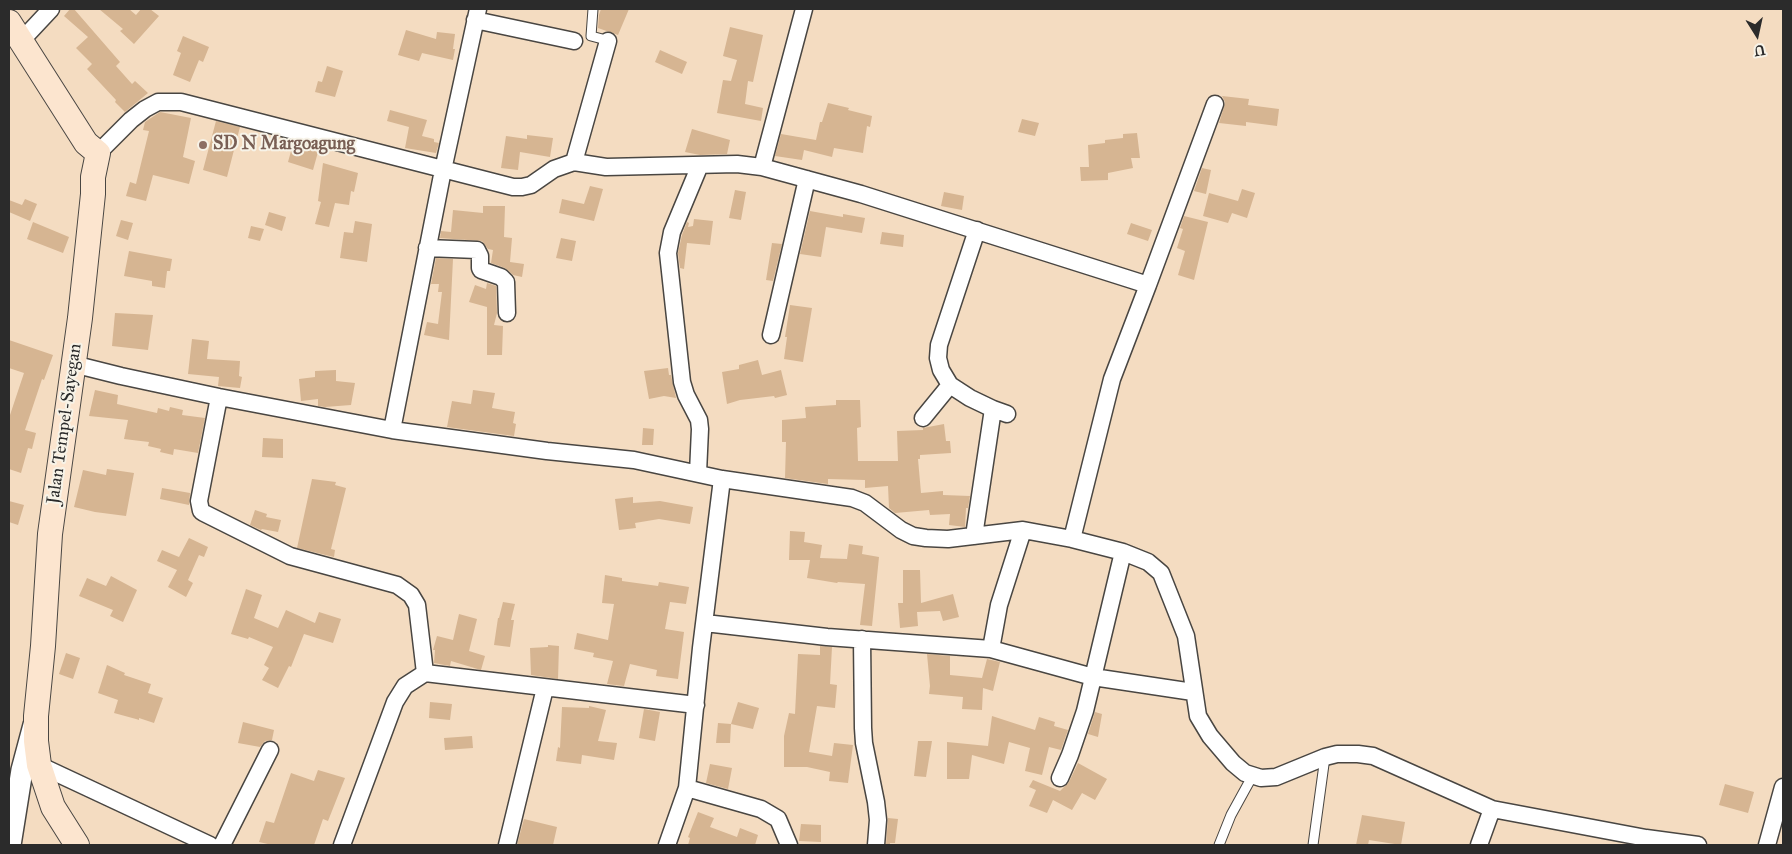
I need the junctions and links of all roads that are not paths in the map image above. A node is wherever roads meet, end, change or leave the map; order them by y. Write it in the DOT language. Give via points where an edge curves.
graph roads {
  1 [pos="51,9"];
  2 [pos="593,9"];
  3 [pos="804,9"];
  4 [pos="477,14"];
  5 [pos="9,22"];
  6 [pos="21,41"];
  7 [pos="574,41"];
  8 [pos="611,41"];
  9 [pos="1215,104"];
  10 [pos="98,154"];
  11 [pos="574,162"];
  12 [pos="700,165"];
  13 [pos="762,166"];
  14 [pos="443,170"];
  15 [pos="807,178"];
  16 [pos="977,230"];
  17 [pos="427,248"];
  18 [pos="1148,285"];
  19 [pos="506,313"];
  20 [pos="771,335"];
  21 [pos="73,364"];
  22 [pos="950,384"];
  23 [pos="219,397"];
  24 [pos="923,418"];
  25 [pos="392,430"];
  26 [pos="698,473"];
  27 [pos="722,479"];
  28 [pos="1024,530"];
  29 [pos="974,536"];
  30 [pos="1072,539"];
  31 [pos="1124,552"];
  32 [pos="705,623"];
  33 [pos="862,640"];
  34 [pos="991,650"];
  35 [pos="425,673"];
  36 [pos="1093,676"];
  37 [pos="545,688"];
  38 [pos="1193,692"];
  39 [pos="696,705"];
  40 [pos="36,716"];
  41 [pos="270,750"];
  42 [pos="1325,756"];
  43 [pos="39,765"];
  44 [pos="1253,775"];
  45 [pos="1060,778"];
  46 [pos="1783,787"];
  47 [pos="687,788"];
  48 [pos="1492,809"];
  49 [pos="10,845"];
  50 [pos="77,845"];
  51 [pos="210,845"];
  52 [pos="222,845"];
  53 [pos="342,845"];
  54 [pos="507,845"];
  55 [pos="666,845"];
  56 [pos="788,845"];
  57 [pos="876,845"];
  58 [pos="1219,845"];
  59 [pos="1313,845"];
  60 [pos="1479,845"];
  61 [pos="1698,845"];
  62 [pos="1767,845"];
  1 -- 6 [label="street"];
  2 -- 8 [label="lane" via="591,36"];
  3 -- 13 [label="street"];
  4 -- 7 [label="street"];
  4 -- 14 [label="street"];
  5 -- 6 [label="main road"];
  6 -- 10 [label="main road" via="86,143"];
  8 -- 11 [label="street"];
  9 -- 18 [label="street"];
  10 -- 14 [label="street" via="145,109 158,102 181,102"];
  10 -- 21 [label="main road, Jalan Tempel-Sayegan"];
  11 -- 12 [label="street" via="606,167"];
  11 -- 14 [label="street" via="554,169 539,181 522,188"];
  12 -- 13 [label="street"];
  12 -- 26 [label="street" via="672,232 668,253 682,382 699,420"];
  13 -- 15 [label="street"];
  14 -- 17 [label="street"];
  15 -- 16 [label="street"];
  15 -- 20 [label="street"];
  16 -- 18 [label="street"];
  16 -- 22 [label="street" via="938,345 941,370"];
  17 -- 19 [label="street" via="477,250 481,270 506,282"];
  17 -- 25 [label="street"];
  18 -- 30 [label="street" via="1112,379"];
  21 -- 23 [label="street"];
  21 -- 40 [label="main road, Jalan Tempel-Sayegan" via="50,534"];
  22 -- 24 [label="street"];
  22 -- 29 [label="street" via="1000,412"];
  23 -- 25 [label="street"];
  23 -- 35 [label="street" via="199,501 201,510 290,556 397,585 411,595 417,605"];
  25 -- 26 [label="street" via="634,460"];
  26 -- 27 [label="street"];
  27 -- 29 [label="street" via="852,498 865,503 913,536 948,539"];
  27 -- 32 [label="street"];
  28 -- 29 [label="street"];
  28 -- 30 [label="street"];
  28 -- 34 [label="street" via="999,605"];
  30 -- 31 [label="street"];
  31 -- 36 [label="street"];
  31 -- 38 [label="street" via="1148,562 1161,573 1186,636"];
  32 -- 33 [label="street"];
  32 -- 39 [label="street"];
  33 -- 34 [label="street"];
  33 -- 57 [label="street" via="862,728 876,802"];
  34 -- 36 [label="street"];
  35 -- 37 [label="street"];
  35 -- 53 [label="street" via="404,686 395,702"];
  36 -- 38 [label="street"];
  36 -- 45 [label="street" via="1082,720"];
  37 -- 39 [label="street"];
  37 -- 54 [label="street"];
  38 -- 44 [label="street" via="1198,716 1210,736 1233,763"];
  39 -- 47 [label="street"];
  40 -- 43 [label="main road, Jalan Tempel-Sayegan"];
  40 -- 49 [label="street" via="22,770"];
  41 -- 52 [label="street"];
  42 -- 44 [label="street" via="1276,777"];
  42 -- 48 [label="street" via="1373,756"];
  42 -- 59 [label="lane"];
  43 -- 50 [label="main road, Jalan Tempel-Sayegan" via="53,807"];
  43 -- 51 [label="street"];
  44 -- 58 [label="lane" via="1230,815"];
  46 -- 62 [label="street"];
  47 -- 55 [label="street"];
  47 -- 56 [label="street" via="761,808 778,819"];
  48 -- 60 [label="street"];
  48 -- 61 [label="street"];
}
